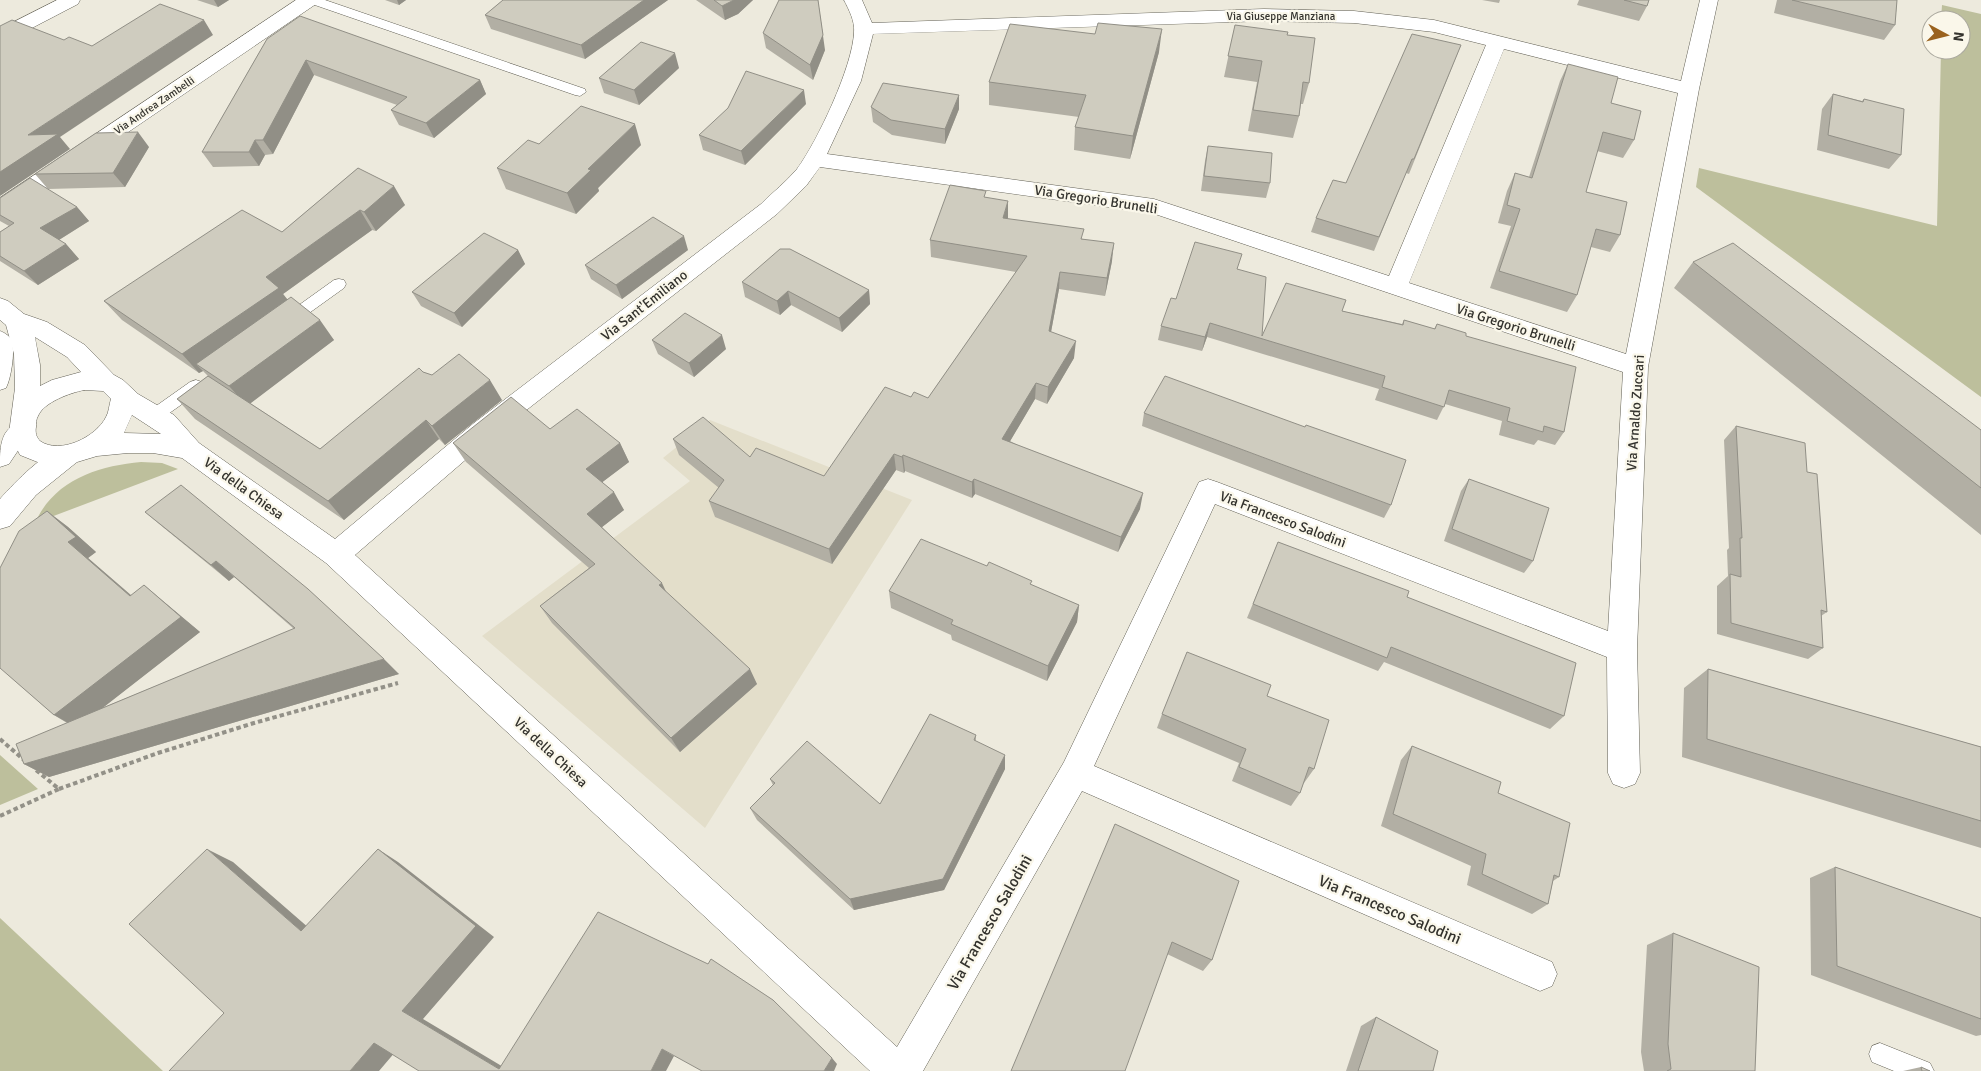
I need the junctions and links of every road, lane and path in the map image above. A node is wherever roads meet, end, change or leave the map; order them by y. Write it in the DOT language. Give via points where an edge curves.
graph roads {
  1 [pos="71,0"];
  2 [pos="309,0"];
  3 [pos="313,0"];
  4 [pos="853,0"];
  5 [pos="1709,0"];
  6 [pos="864,29"];
  7 [pos="0,37"];
  8 [pos="1498,42"];
  9 [pos="1689,89"];
  10 [pos="580,92"];
  11 [pos="815,159"];
  12 [pos="0,209"];
  13 [pos="339,284"];
  14 [pos="1396,287"];
  15 [pos="5,321"];
  16 [pos="275,330"];
  17 [pos="1636,367"];
  18 [pos="211,375"];
  19 [pos="0,384"];
  20 [pos="114,389"];
  21 [pos="155,415"];
  22 [pos="21,423"];
  23 [pos="190,450"];
  24 [pos="78,451"];
  25 [pos="0,457"];
  26 [pos="0,518"];
  27 [pos="336,555"];
  28 [pos="1622,649"];
  29 [pos="398,683"];
  30 [pos="0,739"];
  31 [pos="1075,773"];
  32 [pos="1624,773"];
  33 [pos="59,789"];
  34 [pos="0,816"];
  35 [pos="1540,974"];
  36 [pos="1880,1054"];
  37 [pos="897,1071"];
  38 [pos="903,1071"];
  39 [pos="1922,1071"];
  1 -- 7 [label="street"];
  2 -- 12 [label="street, Via Andrea Zambelli"];
  3 -- 10 [label="lane"];
  4 -- 6 [label="street, Via Sant'Emiliano"];
  5 -- 9 [label="street, Via Arnaldo Zuccari"];
  6 -- 8 [label="street, Via Giuseppe Manziana" via="1264,15 1354,16 1434,26"];
  6 -- 11 [label="street, Via Sant'Emiliano" via="862,49"];
  8 -- 9 [label="street, Via Giuseppe Manziana"];
  8 -- 14 [label="street"];
  9 -- 17 [label="street, Via Arnaldo Zuccari"];
  11 -- 14 [label="street, Via Gregorio Brunelli" via="1154,206"];
  11 -- 27 [label="street, Via Sant'Emiliano" via="770,209 483,430"];
  13 -- 16 [label="lane"];
  14 -- 17 [label="street, Via Gregorio Brunelli"];
  15 -- 19 [label="lane"];
  15 -- 20 [label="street, Via della Chiesa" via="38,328 76,351"];
  15 -- 22 [label="street" via="23,336 29,371"];
  17 -- 28 [label="street, Via Arnaldo Zuccari"];
  18 -- 21 [label="lane"];
  20 -- 21 [label="street, Via della Chiesa"];
  20 -- 22 [label="street" via="89,380 72,383 38,400"];
  20 -- 24 [label="street" via="124,407 120,417 113,428"];
  21 -- 23 [label="street, Via della Chiesa" via="180,436"];
  22 -- 24 [label="street, Via della Chiesa" via="18,444 25,452 52,458"];
  22 -- 25 [label="street"];
  23 -- 24 [label="street, Via della Chiesa" via="154,441 133,441"];
  23 -- 27 [label="street, Via della Chiesa"];
  24 -- 26 [label="street" via="27,488"];
  27 -- 37 [label="street, Via della Chiesa"];
  28 -- 31 [label="street, Via Francesco Salodini" via="1208,490"];
  28 -- 32 [label="street, Via Arnaldo Zuccari"];
  29 -- 33 [label="path" via="254,723"];
  30 -- 33 [label="path"];
  31 -- 35 [label="street, Via Francesco Salodini"];
  31 -- 38 [label="street, Via Francesco Salodini"];
  33 -- 34 [label="path"];
  36 -- 39 [label="lane"];
}
